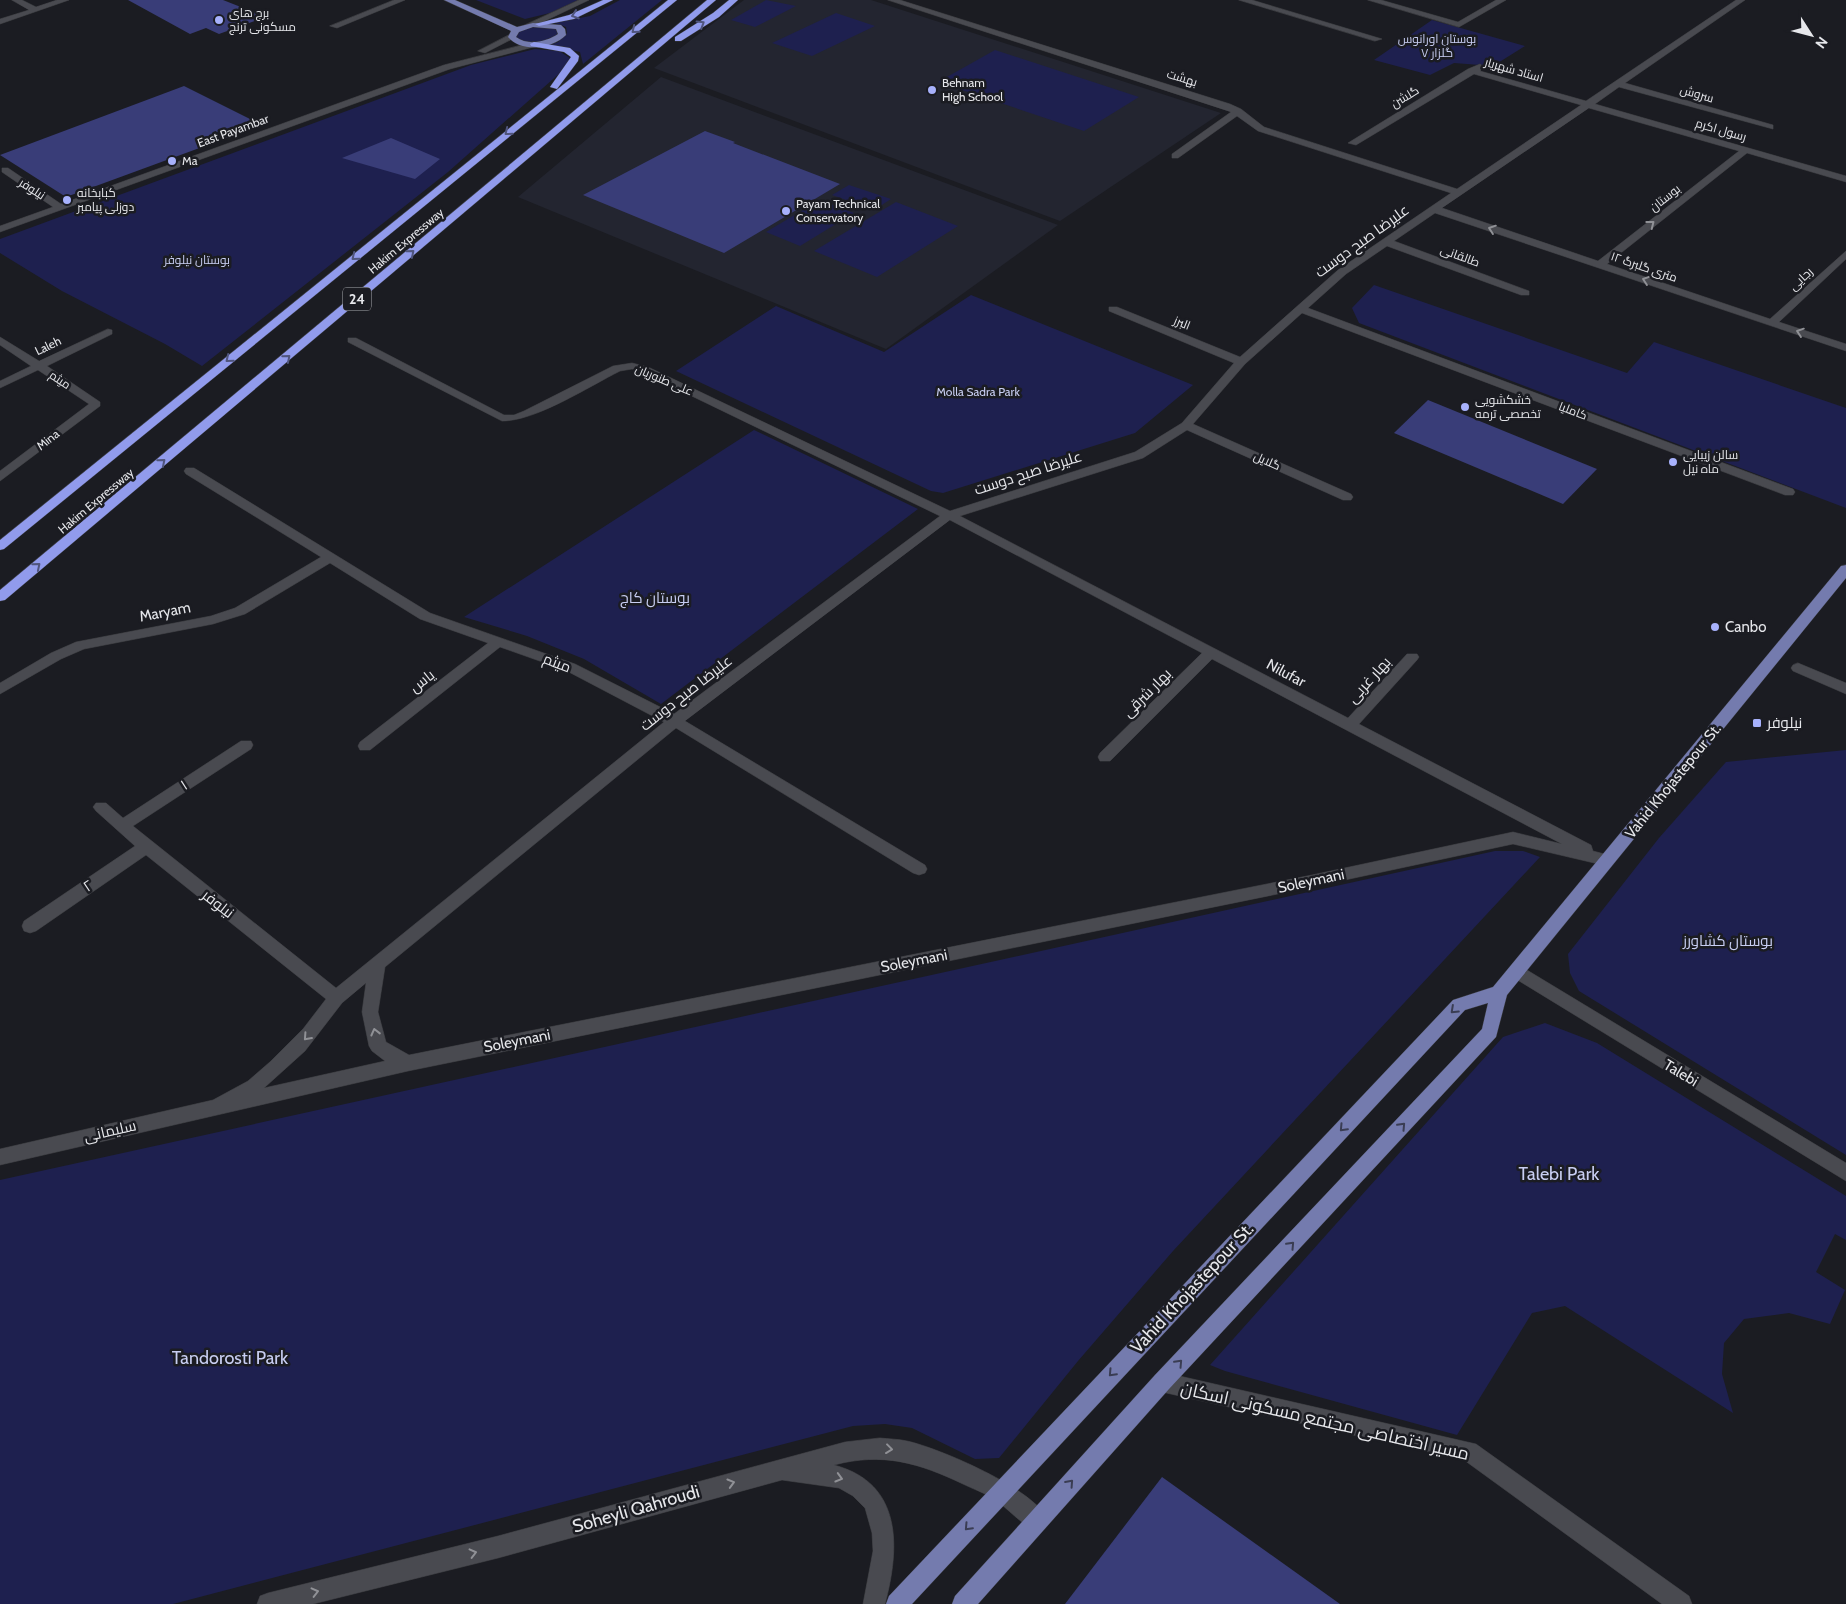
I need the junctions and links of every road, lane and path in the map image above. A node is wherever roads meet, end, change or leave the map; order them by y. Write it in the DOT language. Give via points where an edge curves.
graph roads {
  1 [pos="16,0"];
  2 [pos="65,0"];
  3 [pos="402,0"];
  4 [pos="448,0"];
  5 [pos="585,0"];
  6 [pos="609,0"];
  7 [pos="673,0"];
  8 [pos="712,0"];
  9 [pos="734,0"];
  10 [pos="892,0"];
  11 [pos="1243,0"];
  12 [pos="1372,0"];
  13 [pos="1502,0"];
  14 [pos="1741,0"];
  15 [pos="36,10"];
  16 [pos="478,12"];
  17 [pos="0,22"];
  18 [pos="539,24"];
  19 [pos="334,26"];
  20 [pos="527,26"];
  21 [pos="514,34"];
  22 [pos="1378,39"];
  23 [pos="534,44"];
  24 [pos="447,67"];
  25 [pos="630,69"];
  26 [pos="1471,71"];
  27 [pos="1618,84"];
  28 [pos="1592,102"];
  29 [pos="537,109"];
  30 [pos="1238,111"];
  31 [pos="1770,127"];
  32 [pos="1353,143"];
  33 [pos="1746,150"];
  34 [pos="1175,156"];
  35 [pos="5,170"];
  36 [pos="1846,179"];
  37 [pos="1458,193"];
  38 [pos="60,207"];
  39 [pos="1434,210"];
  40 [pos="0,230"];
  41 [pos="1387,242"];
  42 [pos="1846,254"];
  43 [pos="1599,265"];
  44 [pos="1525,293"];
  45 [pos="1113,309"];
  46 [pos="1300,309"];
  47 [pos="1772,323"];
  48 [pos="108,332"];
  49 [pos="0,340"];
  50 [pos="352,340"];
  51 [pos="1846,348"];
  52 [pos="1241,362"];
  53 [pos="39,366"];
  54 [pos="0,384"];
  55 [pos="96,404"];
  56 [pos="1186,425"];
  57 [pos="190,471"];
  58 [pos="0,477"];
  59 [pos="1790,492"];
  60 [pos="1347,497"];
  61 [pos="949,515"];
  62 [pos="0,546"];
  63 [pos="331,557"];
  64 [pos="1846,569"];
  65 [pos="0,597"];
  66 [pos="499,641"];
  67 [pos="1211,652"];
  68 [pos="1412,657"];
  69 [pos="1798,668"];
  70 [pos="0,689"];
  71 [pos="1846,690"];
  72 [pos="675,720"];
  73 [pos="1350,725"];
  74 [pos="246,745"];
  75 [pos="365,746"];
  76 [pos="1105,757"];
  77 [pos="101,807"];
  78 [pos="122,826"];
  79 [pos="146,846"];
  80 [pos="1608,860"];
  81 [pos="919,869"];
  82 [pos="30,926"];
  83 [pos="378,962"];
  84 [pos="1517,971"];
  85 [pos="1499,992"];
  86 [pos="336,998"];
  87 [pos="408,1063"];
  88 [pos="220,1104"];
  89 [pos="0,1157"];
  90 [pos="1846,1173"];
  91 [pos="1162,1382"];
  92 [pos="774,1471"];
  93 [pos="1001,1491"];
  94 [pos="1037,1520"];
  95 [pos="268,1604"];
  96 [pos="874,1604"];
  97 [pos="897,1604"];
  98 [pos="963,1604"];
  99 [pos="1681,1604"];
  1 -- 15 [label="street"];
  2 -- 15 [label="street"];
  3 -- 19 [label="street"];
  4 -- 16 [label="main road"];
  5 -- 20 [label="street"];
  6 -- 18 [label="highway, one-way" via="571,17"];
  7 -- 29 [label="highway, Hakim Expressway / 24, one-way"];
  8 -- 25 [label="highway, Hakim Expressway / 24"];
  25 -- 9 [label="highway, one-way" via="716,15"];
  10 -- 30 [label="street, بهشت"];
  11 -- 22 [label="street"];
  12 -- 13 [label="street" via="1459,25"];
  14 -- 27 [label="street, علیرضا صبح دوست"];
  15 -- 17 [label="street"];
  16 -- 20 [label="main road"];
  16 -- 21 [label="main road"];
  18 -- 20 [label="main road"];
  18 -- 23 [label="main road" via="558,27 562,35"];
  20 -- 21 [label="main road"];
  21 -- 23 [label="main road" via="519,42"];
  21 -- 24 [label="street, East Payambar"];
  23 -- 24 [label="street, East Payambar"];
  23 -- 29 [label="highway" via="567,50 575,56"];
  24 -- 38 [label="street, East Payambar"];
  65 -- 25 [label="highway, Hakim Expressway / 24, one-way"];
  26 -- 28 [label="street, استاد شهریار"];
  26 -- 32 [label="street, گلشن"];
  27 -- 28 [label="street, علیرضا صبح دوست"];
  27 -- 31 [label="street, سروش"];
  28 -- 33 [label="street, رسول اکرم"];
  28 -- 37 [label="street, علیرضا صبح دوست"];
  29 -- 62 [label="highway, Hakim Expressway / 24, one-way"];
  30 -- 34 [label="street"];
  30 -- 37 [label="street, بهشت" via="1247,122 1261,129"];
  33 -- 36 [label="street, رسول اکرم"];
  43 -- 33 [label="street, بوستان, one-way"];
  35 -- 38 [label="street, نیلوفر"];
  37 -- 39 [label="street, علیرضا صبح دوست"];
  38 -- 40 [label="street, East Payambar"];
  39 -- 41 [label="street, علیرضا صبح دوست"];
  43 -- 39 [label="street, ۱۲ متری گلبرگ, one-way"];
  41 -- 44 [label="street, طالقانی"];
  41 -- 46 [label="street, علیرضا صبح دوست" via="1342,272"];
  42 -- 47 [label="street, رجایی"];
  47 -- 43 [label="street, ۱۲ متری گلبرگ, one-way"];
  45 -- 52 [label="street, البرز"];
  46 -- 52 [label="street, علیرضا صبح دوست"];
  46 -- 59 [label="street, کاملیا"];
  51 -- 47 [label="street, ۱۲ متری گلبرگ, one-way"];
  48 -- 53 [label="street, Laleh"];
  49 -- 53 [label="street, میثم"];
  50 -- 61 [label="street, علی طنوریان" via="502,418 528,413 617,368 632,366 644,369"];
  52 -- 56 [label="street, علیرضا صبح دوست"];
  53 -- 54 [label="street, Laleh"];
  53 -- 55 [label="street, میثم"];
  55 -- 58 [label="street, Mina"];
  56 -- 60 [label="street, گلایل"];
  56 -- 61 [label="street, علیرضا صبح دوست" via="1139,455"];
  57 -- 63 [label="street, میثم"];
  61 -- 67 [label="street, Nilufar"];
  61 -- 72 [label="street, علیرضا صبح دوست"];
  63 -- 66 [label="street, میثم" via="425,616"];
  63 -- 70 [label="street, Maryam" via="240,611 213,620 81,645"];
  64 -- 80 [label="main road, Vahid Khojastepour St."];
  66 -- 72 [label="street, میثم" via="570,667"];
  66 -- 75 [label="street, یاس"];
  67 -- 73 [label="street, Nilufar"];
  67 -- 76 [label="street, بهار شرقی"];
  68 -- 73 [label="street, بهار غربی"];
  69 -- 71 [label="street"];
  72 -- 81 [label="street, میثم"];
  72 -- 83 [label="street, علیرضا صبح دوست"];
  73 -- 80 [label="street, Nilufar"];
  74 -- 78 [label="street, ۱"];
  77 -- 78 [label="street, نیلوفر"];
  78 -- 79 [label="street, نیلوفر"];
  79 -- 82 [label="street, ۲"];
  79 -- 86 [label="street, نیلوفر"];
  80 -- 84 [label="main road, Vahid Khojastepour St."];
  80 -- 87 [label="street, Soleymani" via="1513,838"];
  83 -- 86 [label="street, علیرضا صبح دوست"];
  87 -- 83 [label="street, one-way" via="378,1046 370,1012"];
  84 -- 85 [label="main road, Vahid Khojastepour St."];
  84 -- 90 [label="street, Talebi"];
  91 -- 85 [label="main road, Vahid Khojastepour St., one-way" via="1490,1032"];
  85 -- 93 [label="main road, Vahid Khojastepour St., one-way" via="1459,1005"];
  86 -- 88 [label="street, علیرضا صبح دوست, one-way" via="290,1055 254,1087"];
  87 -- 88 [label="street, Soleymani"];
  88 -- 89 [label="street, سلیمانی"];
  94 -- 91 [label="main road, Vahid Khojastepour St., one-way"];
  91 -- 99 [label="street, مسیر اختصاصی مجتمع مسکونی اسکان" via="1469,1451"];
  92 -- 93 [label="street, Soheyli Qahroudi, one-way" via="845,1452 880,1448 907,1451"];
  95 -- 92 [label="street, Soheyli Qahroudi, one-way" via="498,1547"];
  92 -- 96 [label="street, one-way" via="823,1473 846,1480 866,1494 879,1512 883,1531 883,1562"];
  93 -- 94 [label="street, Soheyli Qahroudi"];
  93 -- 97 [label="main road, Vahid Khojastepour St., one-way"];
  94 -- 98 [label="main road, Vahid Khojastepour St."];
}
